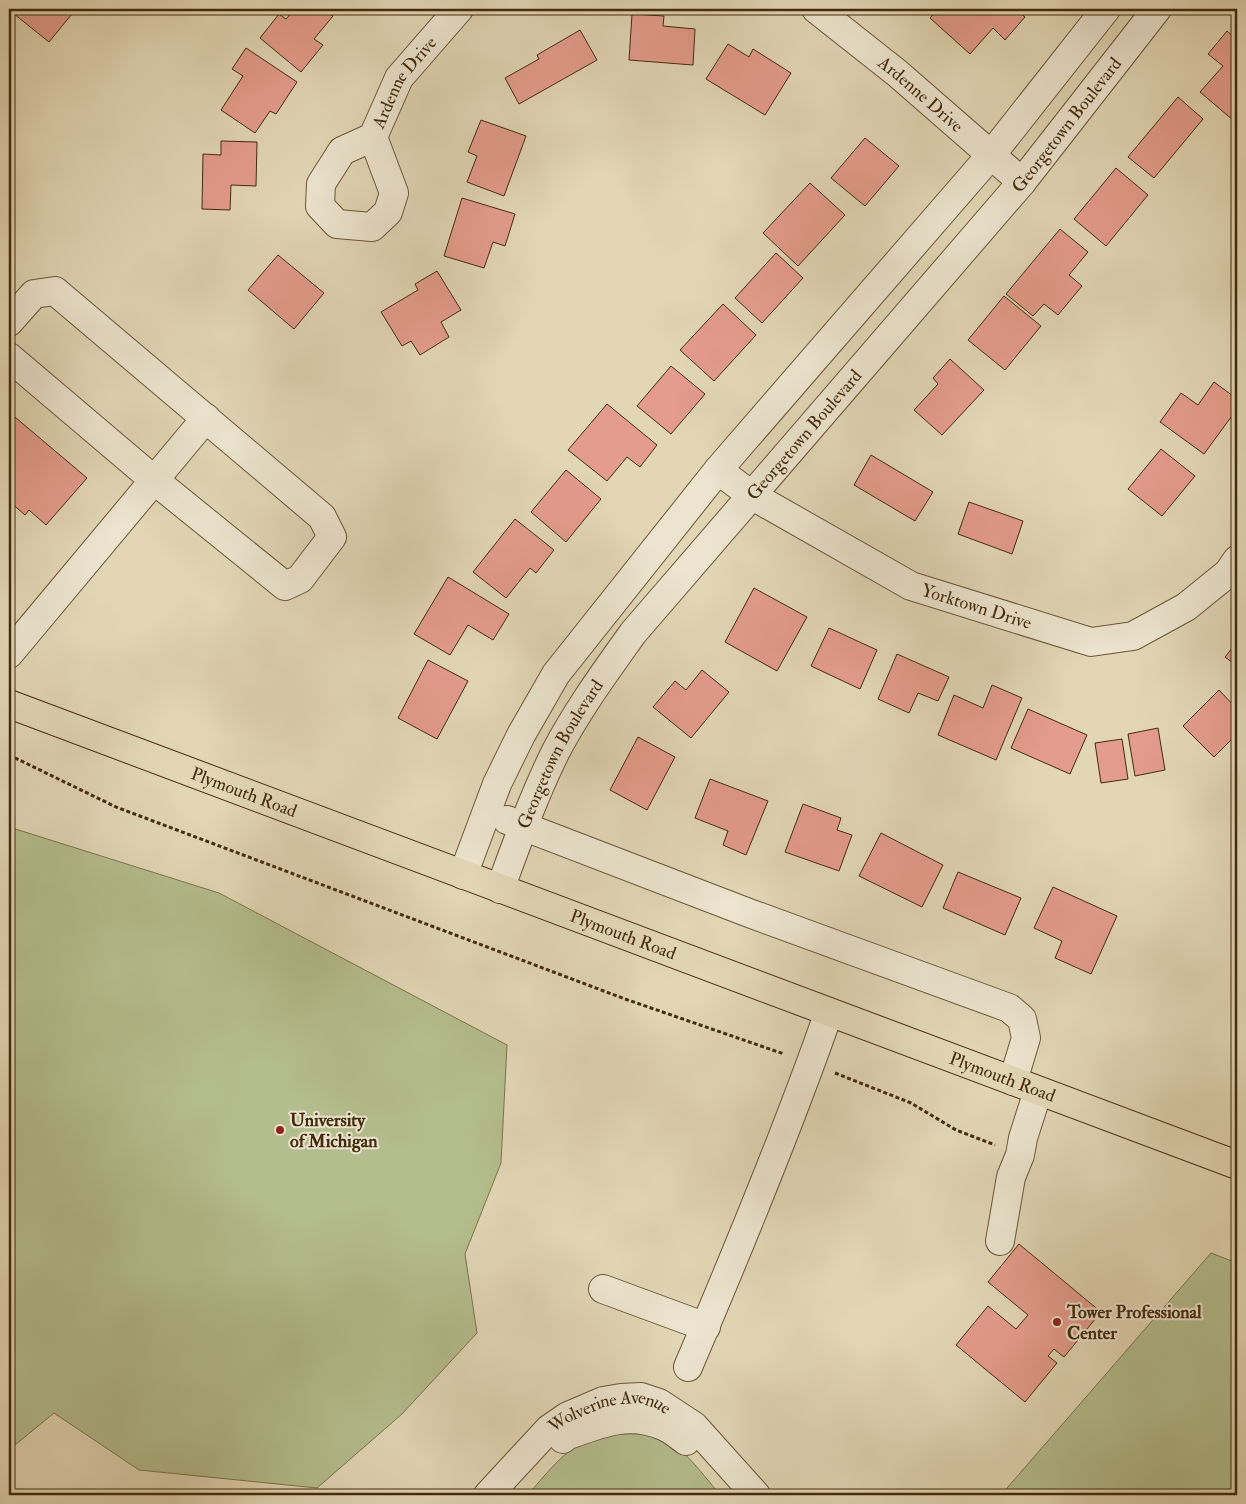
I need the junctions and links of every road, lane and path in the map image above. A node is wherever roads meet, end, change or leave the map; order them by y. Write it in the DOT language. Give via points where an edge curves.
graph roads {
  1 [pos="459,9"];
  2 [pos="816,9"];
  3 [pos="1106,9"];
  4 [pos="1157,9"];
  5 [pos="373,137"];
  6 [pos="991,155"];
  7 [pos="1022,182"];
  8 [pos="9,322"];
  9 [pos="9,357"];
  10 [pos="206,418"];
  11 [pos="718,470"];
  12 [pos="154,480"];
  13 [pos="751,495"];
  14 [pos="1237,560"];
  15 [pos="9,654"];
  16 [pos="9,704"];
  17 [pos="9,755"];
  18 [pos="486,812"];
  19 [pos="523,826"];
  20 [pos="463,875"];
  21 [pos="500,889"];
  22 [pos="829,1012"];
  23 [pos="788,1056"];
  24 [pos="833,1073"];
  25 [pos="1013,1081"];
  26 [pos="1038,1091"];
  27 [pos="997,1146"];
  28 [pos="1237,1165"];
  29 [pos="1000,1241"];
  30 [pos="603,1289"];
  31 [pos="706,1326"];
  32 [pos="688,1367"];
  33 [pos="488,1495"];
  34 [pos="512,1495"];
  35 [pos="735,1495"];
  36 [pos="756,1495"];
  1 -- 5 [label="street, Ardenne Drive" via="398,78"];
  2 -- 6 [label="street, Ardenne Drive" via="897,72"];
  3 -- 6 [label="street"];
  4 -- 7 [label="street, Georgetown Boulevard"];
  6 -- 7 [label="street, Ardenne Drive"];
  6 -- 11 [label="street"];
  7 -- 13 [label="street, Georgetown Boulevard"];
  8 -- 10 [label="street" via="34,294 55,291"];
  9 -- 12 [label="street"];
  10 -- 12 [label="street"];
  10 -- 12 [label="street" via="322,517 332,537 300,579 285,586"];
  11 -- 13 [label="street, Yorktown Drive"];
  11 -- 18 [label="street" via="556,674 517,743"];
  12 -- 15 [label="street"];
  13 -- 14 [label="street, Yorktown Drive" via="911,586 1091,642 1133,636 1186,608 1228,573"];
  13 -- 19 [label="street, Georgetown Boulevard" via="633,633 582,705 556,752"];
  16 -- 20 [label="main road, Plymouth Road"];
  17 -- 23 [label="path" via="116,807 625,999"];
  18 -- 19 [label="street"];
  18 -- 20 [label="street"];
  19 -- 21 [label="street, Georgetown Boulevard"];
  19 -- 25 [label="street" via="1009,1008 1022,1019 1026,1038"];
  20 -- 21 [label="main road, Plymouth Road"];
  21 -- 22 [label="main road, Plymouth Road"];
  22 -- 25 [label="main road, Plymouth Road"];
  22 -- 31 [label="street"];
  24 -- 27 [label="path" via="911,1103 956,1130"];
  25 -- 26 [label="main road, Plymouth Road"];
  26 -- 28 [label="main road, Plymouth Road"];
  26 -- 29 [label="street" via="1011,1177"];
  30 -- 31 [label="street"];
  31 -- 32 [label="street"];
  33 -- 36 [label="street, Wolverine Avenue" via="549,1428 603,1401 641,1397 659,1403 694,1426"];
  34 -- 35 [label="street, Wolverine Avenue" via="566,1436 612,1420 640,1419 665,1426 689,1443"];
}
